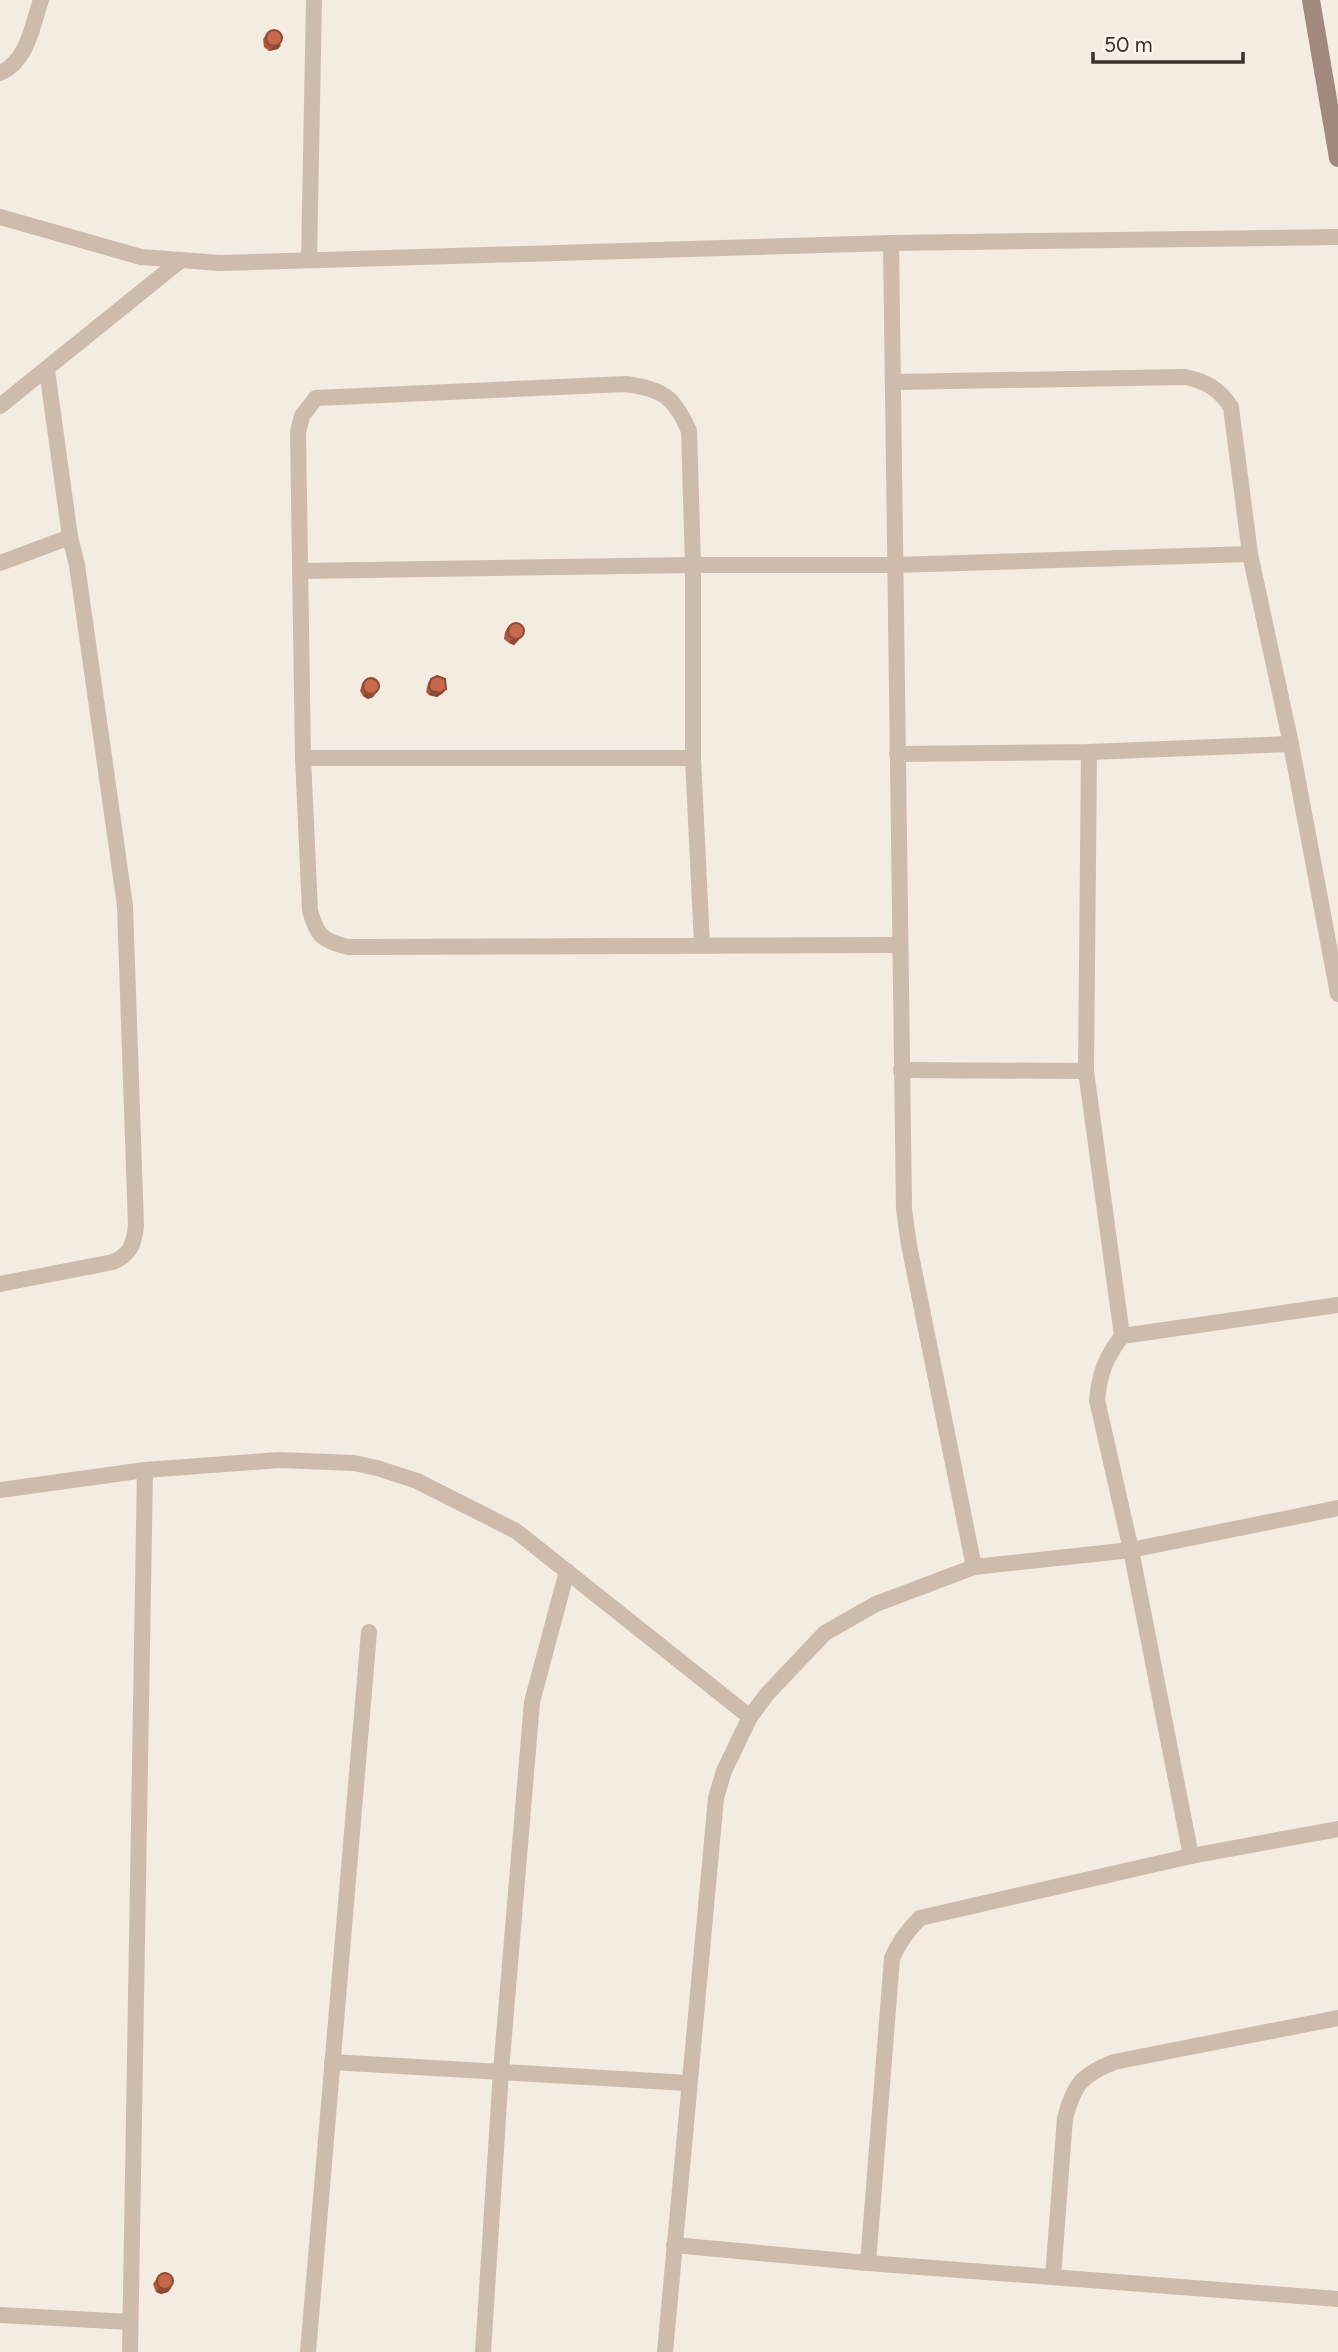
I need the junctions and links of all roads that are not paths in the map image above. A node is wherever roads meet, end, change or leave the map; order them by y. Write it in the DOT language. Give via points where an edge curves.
graph roads {
  1 [pos="41,0"];
  2 [pos="314,0"];
  3 [pos="1311,0"];
  4 [pos="0,73"];
  5 [pos="1338,158"];
  6 [pos="0,217"];
  7 [pos="1338,237"];
  8 [pos="891,243"];
  9 [pos="181,260"];
  10 [pos="309,260"];
  11 [pos="47,370"];
  12 [pos="893,382"];
  13 [pos="0,406"];
  14 [pos="70,537"];
  15 [pos="1250,554"];
  16 [pos="0,563"];
  17 [pos="693,565"];
  18 [pos="895,565"];
  19 [pos="300,571"];
  20 [pos="1291,744"];
  21 [pos="1089,752"];
  22 [pos="897,754"];
  23 [pos="303,758"];
  24 [pos="693,758"];
  25 [pos="702,945"];
  26 [pos="899,945"];
  27 [pos="1338,994"];
  28 [pos="901,1070"];
  29 [pos="1086,1071"];
  30 [pos="0,1284"];
  31 [pos="1338,1305"];
  32 [pos="1122,1336"];
  33 [pos="145,1470"];
  34 [pos="0,1490"];
  35 [pos="1338,1508"];
  36 [pos="1131,1550"];
  37 [pos="974,1567"];
  38 [pos="567,1571"];
  39 [pos="369,1632"];
  40 [pos="750,1717"];
  41 [pos="1338,1829"];
  42 [pos="1191,1856"];
  43 [pos="1338,2018"];
  44 [pos="332,2062"];
  45 [pos="501,2071"];
  46 [pos="688,2083"];
  47 [pos="674,2245"];
  48 [pos="868,2263"];
  49 [pos="1053,2277"];
  50 [pos="1338,2299"];
  51 [pos="0,2315"];
  52 [pos="131,2322"];
  53 [pos="130,2352"];
  54 [pos="308,2352"];
  55 [pos="483,2352"];
  56 [pos="665,2352"];
  1 -- 4 [label="street" via="24,50 15,64"];
  2 -- 10 [label="street"];
  3 -- 5 [label="street"];
  6 -- 9 [label="street" via="141,257"];
  7 -- 8 [label="street"];
  8 -- 10 [label="street"];
  8 -- 12 [label="street"];
  9 -- 10 [label="street"];
  9 -- 11 [label="street"];
  11 -- 13 [label="street"];
  11 -- 14 [label="street"];
  12 -- 15 [label="street" via="1200,380 1216,388 1231,407"];
  12 -- 18 [label="street"];
  14 -- 16 [label="street"];
  14 -- 30 [label="street" via="125,906 136,1226 130,1250 113,1262"];
  15 -- 18 [label="street"];
  15 -- 20 [label="street"];
  17 -- 18 [label="street"];
  17 -- 19 [label="street"];
  17 -- 19 [label="street" via="689,430 671,400 652,388 626,384 316,398 302,416 298,432"];
  17 -- 24 [label="street"];
  18 -- 22 [label="street"];
  19 -- 23 [label="street"];
  20 -- 21 [label="street"];
  20 -- 27 [label="street"];
  21 -- 22 [label="street"];
  21 -- 29 [label="street"];
  22 -- 26 [label="street"];
  23 -- 24 [label="street"];
  23 -- 25 [label="street" via="310,911 323,939 348,947"];
  24 -- 25 [label="street"];
  25 -- 26 [label="street"];
  26 -- 28 [label="street"];
  28 -- 29 [label="street"];
  28 -- 37 [label="street" via="909,1245"];
  29 -- 32 [label="street"];
  31 -- 32 [label="street"];
  32 -- 36 [label="street" via="1107,1356 1097,1400"];
  33 -- 34 [label="street"];
  33 -- 38 [label="street" via="279,1460 377,1468 417,1481 516,1531"];
  33 -- 52 [label="street"];
  35 -- 36 [label="street"];
  36 -- 37 [label="street"];
  36 -- 42 [label="street"];
  37 -- 40 [label="street" via="876,1604 825,1633"];
  38 -- 40 [label="street"];
  38 -- 45 [label="street" via="532,1702"];
  39 -- 44 [label="street"];
  40 -- 46 [label="street" via="716,1798"];
  41 -- 42 [label="street"];
  42 -- 48 [label="street" via="920,1919 898,1943 892,1958"];
  43 -- 49 [label="street" via="1114,2062 1084,2076 1065,2118"];
  44 -- 45 [label="street"];
  44 -- 54 [label="street"];
  45 -- 46 [label="street"];
  45 -- 55 [label="street"];
  46 -- 47 [label="street"];
  47 -- 48 [label="street"];
  47 -- 56 [label="street"];
  48 -- 49 [label="street"];
  49 -- 50 [label="street"];
  51 -- 52 [label="street"];
  52 -- 53 [label="street"];
}
